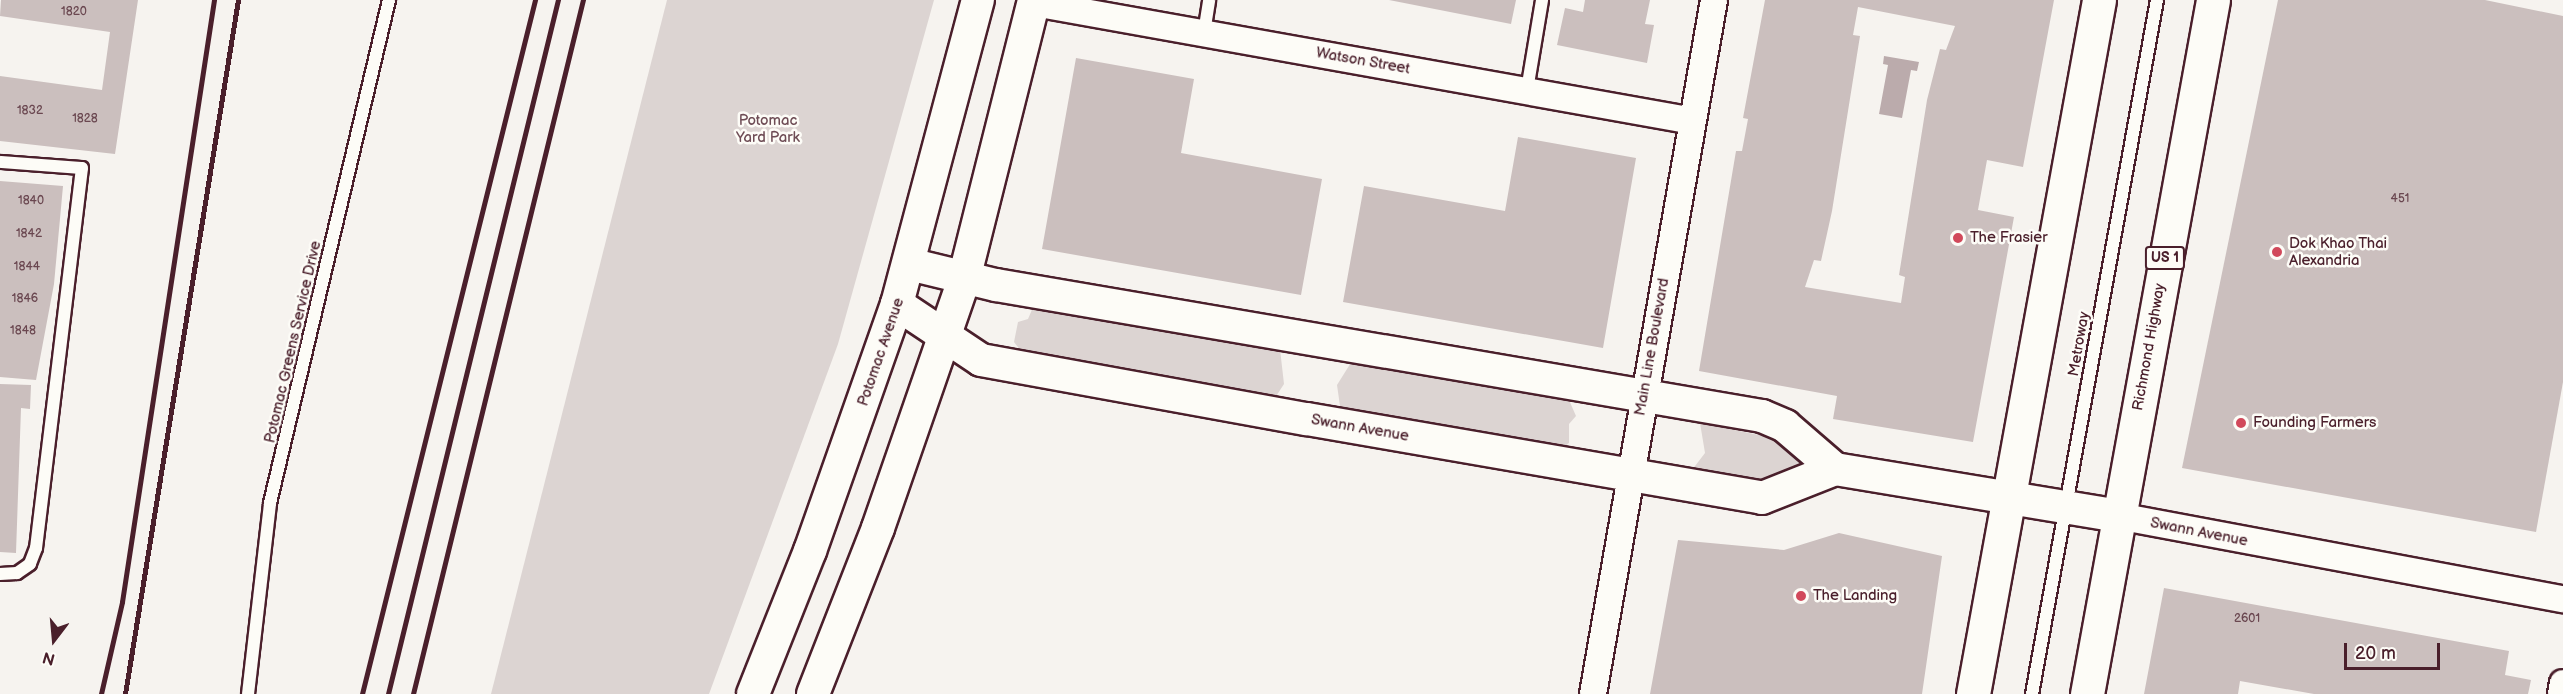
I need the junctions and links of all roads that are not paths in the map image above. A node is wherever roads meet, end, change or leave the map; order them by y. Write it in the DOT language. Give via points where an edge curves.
graph roads {
  1 [pos="389,0"];
  2 [pos="978,0"];
  3 [pos="1209,0"];
  4 [pos="1542,0"];
  5 [pos="1714,0"];
  6 [pos="2099,0"];
  7 [pos="2157,0"];
  8 [pos="2213,0"];
  9 [pos="1034,2"];
  10 [pos="1204,33"];
  11 [pos="1527,90"];
  12 [pos="1693,121"];
  13 [pos="0,162"];
  14 [pos="909,264"];
  15 [pos="964,279"];
  16 [pos="897,304"];
  17 [pos="944,339"];
  18 [pos="1643,397"];
  19 [pos="1835,470"];
  20 [pos="1630,475"];
  21 [pos="2008,499"];
  22 [pos="2065,508"];
  23 [pos="2118,516"];
  24 [pos="0,574"];
  25 [pos="2563,599"];
  26 [pos="2563,684"];
  27 [pos="248,694"];
  28 [pos="753,694"];
  29 [pos="813,694"];
  30 [pos="1593,694"];
  31 [pos="1973,694"];
  32 [pos="2032,694"];
  33 [pos="2087,694"];
  34 [pos="2561,694"];
  1 -- 27 [label="lane, Potomac Greens Service Drive" via="270,503"];
  2 -- 14 [label="street, Potomac Avenue"];
  3 -- 10 [label="lane"];
  4 -- 11 [label="lane"];
  5 -- 12 [label="street, Main Line Boulevard"];
  6 -- 21 [label="highway"];
  7 -- 22 [label="lane, Metroway"];
  8 -- 23 [label="highway, Richmond Highway / US 1"];
  9 -- 10 [label="street, Watson Street"];
  9 -- 15 [label="street"];
  10 -- 11 [label="street, Watson Street"];
  11 -- 12 [label="street, Watson Street"];
  12 -- 18 [label="street, Main Line Boulevard"];
  13 -- 24 [label="lane" via="82,168 36,548 30,564 17,573"];
  14 -- 15 [label="street, Swann Avenue"];
  14 -- 16 [label="street, Potomac Avenue"];
  15 -- 17 [label="street"];
  15 -- 18 [label="street, Swann Avenue"];
  16 -- 17 [label="street, Swann Avenue"];
  16 -- 28 [label="street, Potomac Avenue" via="810,551"];
  17 -- 20 [label="street, Swann Avenue" via="973,357 996,363"];
  17 -- 29 [label="street"];
  18 -- 19 [label="street, Swann Avenue" via="1773,420"];
  18 -- 20 [label="street, Main Line Boulevard"];
  19 -- 20 [label="street, Swann Avenue" via="1761,498"];
  19 -- 21 [label="street, Swann Avenue"];
  20 -- 30 [label="street, Main Line Boulevard"];
  21 -- 22 [label="street, Swann Avenue"];
  21 -- 31 [label="highway"];
  22 -- 23 [label="street, Swann Avenue"];
  22 -- 32 [label="lane, Metroway"];
  23 -- 25 [label="street, Swann Avenue"];
  23 -- 33 [label="highway, Richmond Highway / US 1"];
  26 -- 34 [label="street"];
}
